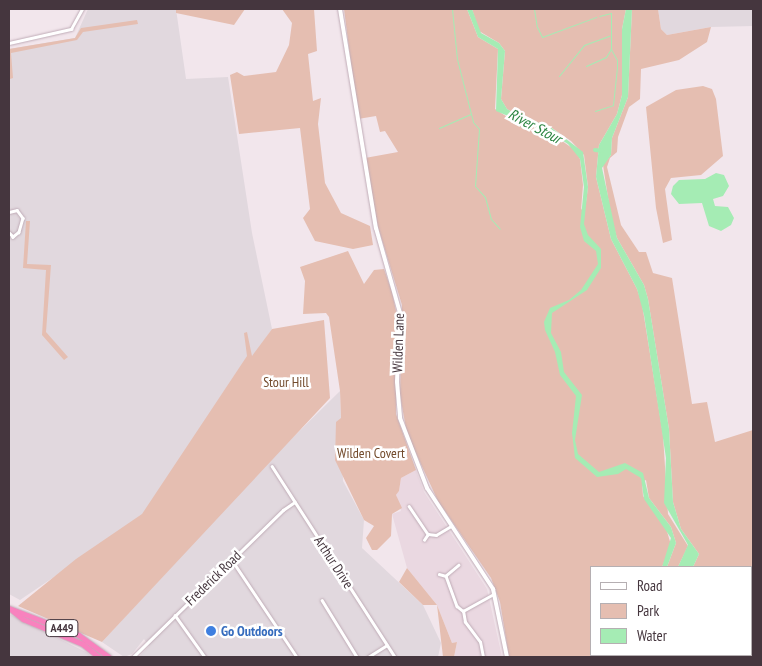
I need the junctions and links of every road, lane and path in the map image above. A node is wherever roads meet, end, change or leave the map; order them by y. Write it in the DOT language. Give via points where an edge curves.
graph roads {
  1 [pos="82,9"];
  2 [pos="340,9"];
  3 [pos="9,43"];
  4 [pos="9,212"];
  5 [pos="9,233"];
  6 [pos="10,239"];
  7 [pos="272,466"];
  8 [pos="295,502"];
  9 [pos="409,506"];
  10 [pos="451,526"];
  11 [pos="428,534"];
  12 [pos="424,540"];
  13 [pos="232,560"];
  14 [pos="459,565"];
  15 [pos="439,574"];
  16 [pos="446,576"];
  17 [pos="494,594"];
  18 [pos="322,600"];
  19 [pos="9,608"];
  20 [pos="463,611"];
  21 [pos="175,615"];
  22 [pos="388,645"];
  23 [pos="99,657"];
  24 [pos="109,657"];
  25 [pos="133,657"];
  26 [pos="205,657"];
  27 [pos="297,657"];
  28 [pos="357,657"];
  29 [pos="368,657"];
  30 [pos="395,657"];
  31 [pos="483,657"];
  32 [pos="507,657"];
  1 -- 3 [label="street" via="71,30"];
  2 -- 10 [label="street, Wilden Lane" via="376,228 400,313 397,382 400,418 423,480"];
  4 -- 6 [label="street" via="17,210 23,218 21,230"];
  5 -- 6 [label="street"];
  7 -- 8 [label="street, Arthur Drive"];
  8 -- 13 [label="street, Frederick Road"];
  8 -- 22 [label="street, Arthur Drive"];
  9 -- 11 [label="street"];
  10 -- 11 [label="street" via="436,535"];
  10 -- 17 [label="street, Wilden Lane" via="485,573"];
  11 -- 12 [label="street"];
  13 -- 21 [label="street, Frederick Road"];
  13 -- 27 [label="street"];
  14 -- 16 [label="street"];
  15 -- 16 [label="street"];
  16 -- 20 [label="street" via="457,606"];
  17 -- 20 [label="street"];
  17 -- 32 [label="street, Wilden Lane"];
  18 -- 28 [label="street"];
  19 -- 23 [label="highway, A449" via="23,619 83,644"];
  19 -- 24 [label="highway, A449" via="79,635"];
  20 -- 31 [label="street" via="465,622 480,642"];
  21 -- 25 [label="street, Frederick Road"];
  21 -- 26 [label="street"];
  22 -- 29 [label="street"];
  22 -- 30 [label="street, Arthur Drive"];
}
